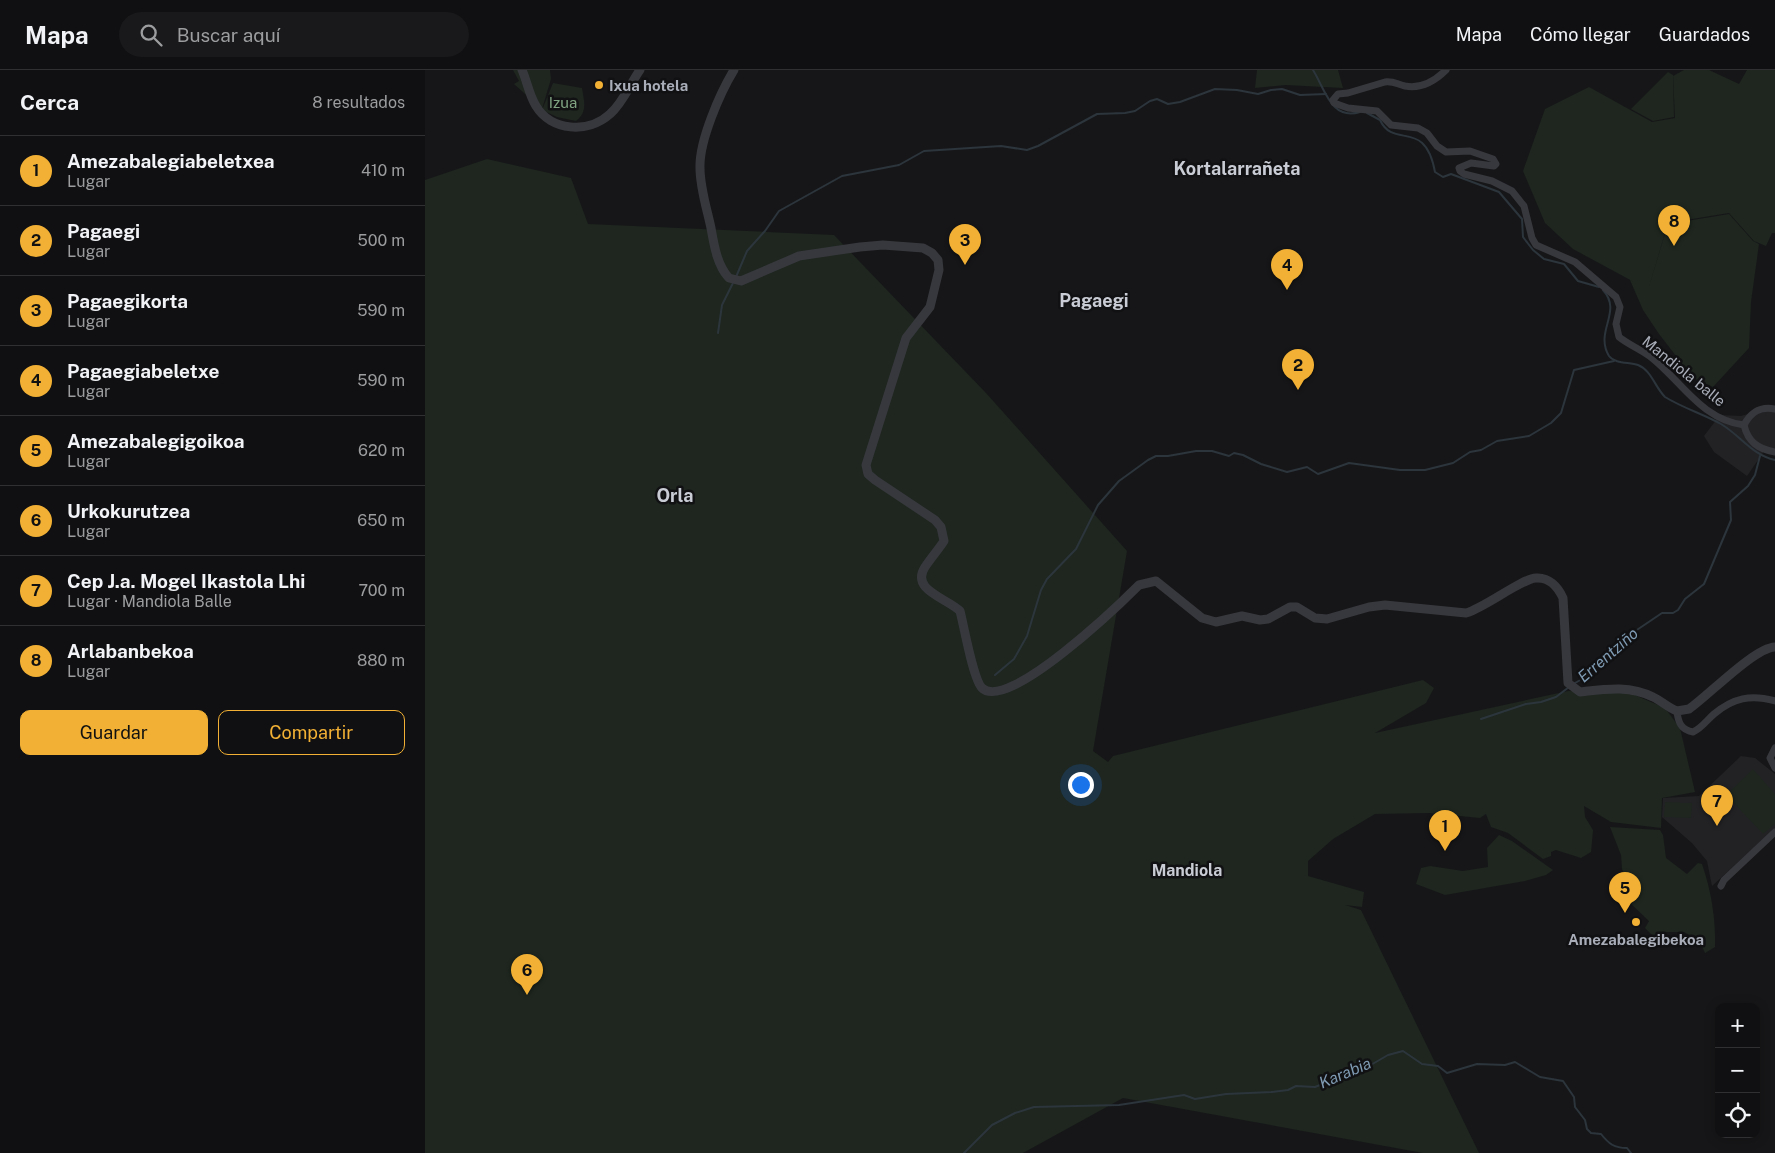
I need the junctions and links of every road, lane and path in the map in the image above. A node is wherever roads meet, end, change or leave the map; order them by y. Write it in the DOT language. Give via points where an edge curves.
graph roads {
  1 [pos="521,70"];
  2 [pos="640,70"];
  3 [pos="734,70"];
  4 [pos="1446,70"];
  5 [pos="1775,409"];
  6 [pos="1744,425"];
  7 [pos="1775,452"];
  8 [pos="1775,647"];
  9 [pos="1775,701"];
  10 [pos="1677,711"];
  11 [pos="1775,748"];
  12 [pos="1775,768"];
  13 [pos="1775,832"];
  14 [pos="1721,886"];
  1 -- 2 [label="street" via="535,105 545,118 558,125 577,127 609,116"];
  3 -- 10 [label="street" via="712,118 700,160 714,244 720,265 729,278 741,281 799,256 860,246 923,248 938,260 939,270 930,308 906,338 866,465 868,474 875,480 941,527 944,541 925,568 922,582 928,590 960,611 978,682 987,691 997,692 1041,669 1064,653 1139,585 1147,582 1156,581 1202,618 1216,622 1242,616 1268,619 1290,607 1315,618 1385,605 1466,612 1479,609 1536,578 1547,580 1559,589 1563,598 1566,668 1568,683 1573,688 1580,692 1638,690"];
  4 -- 6 [label="street, Mandiola balle" via="1437,79 1422,85 1385,82 1338,94 1333,100 1343,107 1377,111 1391,125 1418,128 1446,152 1470,151 1493,159 1494,166 1464,164 1459,171 1512,191 1524,206 1536,245 1575,262 1616,297 1620,306 1616,324 1619,337 1652,358 1683,391 1713,414"];
  5 -- 6 [label="street" via="1767,407 1756,411"];
  6 -- 7 [label="street" via="1751,441 1758,447"];
  8 -- 10 [label="street" via="1757,654 1689,709"];
  9 -- 10 [label="street" via="1760,697 1738,699 1693,732 1680,724"];
  11 -- 12 [label="street" via="1770,758"];
  13 -- 14 [label="street"];
}
